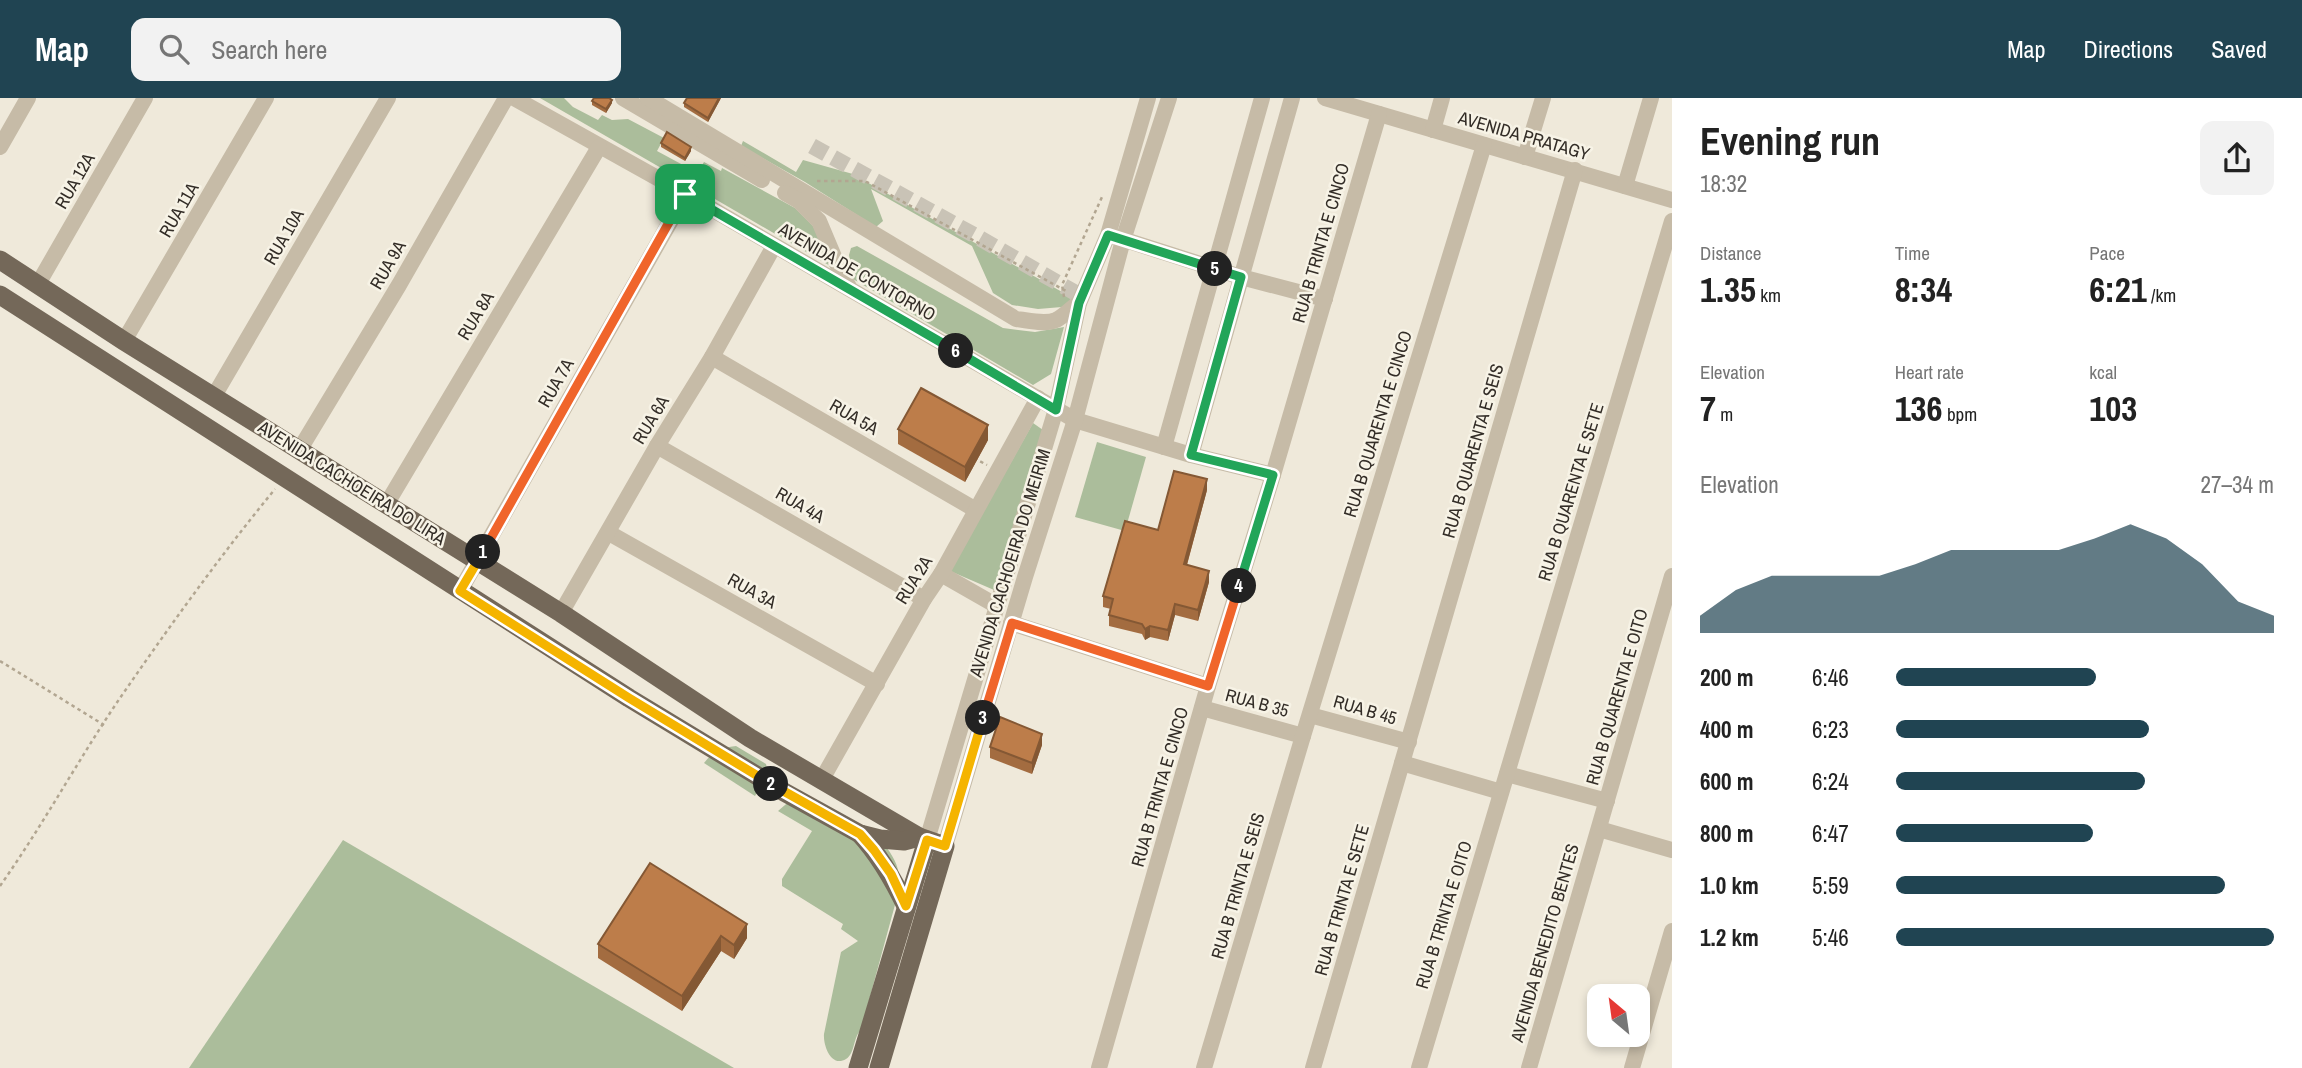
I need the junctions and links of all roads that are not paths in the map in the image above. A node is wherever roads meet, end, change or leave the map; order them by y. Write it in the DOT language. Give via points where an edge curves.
graph roads {
  1 [pos="28,98"];
  2 [pos="145,98"];
  3 [pos="267,98"];
  4 [pos="388,98"];
  5 [pos="506,98"];
  6 [pos="514,98"];
  7 [pos="622,98"];
  8 [pos="648,98"];
  9 [pos="1148,98"];
  10 [pos="1169,98"];
  11 [pos="1262,98"];
  12 [pos="1292,98"];
  13 [pos="1442,98"];
  14 [pos="1543,98"];
  15 [pos="1650,98"];
  16 [pos="1329,99"];
  17 [pos="1379,114"];
  18 [pos="1433,130"];
  19 [pos="1484,145"];
  20 [pos="599,146"];
  21 [pos="0,147"];
  22 [pos="1525,157"];
  23 [pos="1575,170"];
  24 [pos="1625,186"];
  25 [pos="685,194"];
  26 [pos="1672,200"];
  27 [pos="1672,221"];
  28 [pos="1116,237"];
  29 [pos="774,246"];
  30 [pos="0,260"];
  31 [pos="1214,269"];
  32 [pos="1241,277"];
  33 [pos="38,284"];
  34 [pos="852,291"];
  35 [pos="0,295"];
  36 [pos="1325,299"];
  37 [pos="1079,303"];
  38 [pos="124,341"];
  39 [pos="712,357"];
  40 [pos="214,396"];
  41 [pos="1038,398"];
  42 [pos="1056,410"];
  43 [pos="1075,420"];
  44 [pos="657,446"];
  45 [pos="1164,447"];
  46 [pos="299,449"];
  47 [pos="1191,455"];
  48 [pos="1273,475"];
  49 [pos="386,505"];
  50 [pos="976,510"];
  51 [pos="609,533"];
  52 [pos="477,562"];
  53 [pos="941,574"];
  54 [pos="1672,576"];
  55 [pos="460,591"];
  56 [pos="923,598"];
  57 [pos="997,606"];
  58 [pos="561,613"];
  59 [pos="1012,623"];
  60 [pos="877,684"];
  61 [pos="1208,686"];
  62 [pos="1202,708"];
  63 [pos="1310,715"];
  64 [pos="1303,736"];
  65 [pos="1409,742"];
  66 [pos="1402,763"];
  67 [pos="1507,774"];
  68 [pos="821,781"];
  69 [pos="1501,792"];
  70 [pos="1607,801"];
  71 [pos="881,815"];
  72 [pos="1599,829"];
  73 [pos="863,835"];
  74 [pos="930,841"];
  75 [pos="1672,850"];
  76 [pos="906,906"];
  77 [pos="1672,931"];
  78 [pos="858,1068"];
  79 [pos="879,1068"];
  80 [pos="1099,1068"];
  81 [pos="1204,1068"];
  82 [pos="1313,1068"];
  83 [pos="1419,1068"];
  84 [pos="1529,1068"];
  85 [pos="1632,1068"];
  1 -- 21 [label="street"];
  2 -- 33 [label="street, RUA 12A"];
  3 -- 38 [label="street, RUA 11A"];
  4 -- 40 [label="street, RUA 10A"];
  5 -- 46 [label="street, RUA 9A"];
  6 -- 20 [label="street, AVENIDA DE CONTORNO"];
  7 -- 34 [label="street" via="799,201 819,221"];
  8 -- 37 [label="street" via="1016,319 1057,320"];
  9 -- 28 [label="street, AVENIDA CACHOEIRA DO MEIRIM"];
  10 -- 28 [label="street, AVENIDA CACHOEIRA DO MEIRIM"];
  11 -- 31 [label="street"];
  12 -- 32 [label="street"];
  13 -- 18 [label="street"];
  14 -- 22 [label="street"];
  15 -- 24 [label="street"];
  16 -- 17 [label="street, AVENIDA PRATAGY"];
  17 -- 18 [label="street, AVENIDA PRATAGY"];
  17 -- 36 [label="street, RUA B TRINTA E CINCO"];
  18 -- 19 [label="street, AVENIDA PRATAGY"];
  19 -- 22 [label="street, AVENIDA PRATAGY"];
  19 -- 63 [label="street, RUA B QUARENTA E CINCO"];
  20 -- 25 [label="street, AVENIDA DE CONTORNO"];
  20 -- 49 [label="street, RUA 8A"];
  22 -- 23 [label="street, AVENIDA PRATAGY"];
  23 -- 24 [label="street, AVENIDA PRATAGY"];
  23 -- 65 [label="street, RUA B QUARENTA E SEIS"];
  24 -- 26 [label="street, AVENIDA PRATAGY"];
  25 -- 29 [label="street, AVENIDA DE CONTORNO"];
  25 -- 52 [label="street, RUA 7A"];
  27 -- 67 [label="street, RUA B QUARENTA E SETE"];
  28 -- 31 [label="street"];
  28 -- 37 [label="street, AVENIDA CACHOEIRA DO MEIRIM"];
  28 -- 43 [label="street, AVENIDA CACHOEIRA DO MEIRIM"];
  29 -- 34 [label="street, AVENIDA DE CONTORNO"];
  29 -- 39 [label="street, RUA 6A"];
  30 -- 33 [label="main road, AVENIDA CACHOEIRA DO LIRA"];
  31 -- 32 [label="street"];
  31 -- 45 [label="street"];
  32 -- 36 [label="street"];
  32 -- 47 [label="street"];
  33 -- 38 [label="main road, AVENIDA CACHOEIRA DO LIRA"];
  34 -- 41 [label="street, AVENIDA DE CONTORNO"];
  35 -- 55 [label="main road, AVENIDA CACHOEIRA DO LIRA"];
  36 -- 48 [label="street, RUA B TRINTA E CINCO"];
  37 -- 42 [label="street, AVENIDA CACHOEIRA DO MEIRIM"];
  38 -- 40 [label="main road, AVENIDA CACHOEIRA DO LIRA"];
  39 -- 44 [label="street, RUA 6A"];
  39 -- 50 [label="street, RUA 5A"];
  40 -- 46 [label="main road, AVENIDA CACHOEIRA DO LIRA"];
  41 -- 42 [label="street, AVENIDA DE CONTORNO"];
  41 -- 50 [label="street, RUA 2A"];
  42 -- 43 [label="street, AVENIDA DE CONTORNO"];
  42 -- 57 [label="street, AVENIDA CACHOEIRA DO MEIRIM"];
  43 -- 45 [label="street, AVENIDA DE CONTORNO"];
  43 -- 59 [label="street, AVENIDA CACHOEIRA DO MEIRIM"];
  44 -- 51 [label="street, RUA 6A"];
  44 -- 56 [label="street, RUA 4A"];
  45 -- 47 [label="street, AVENIDA DE CONTORNO"];
  46 -- 49 [label="main road, AVENIDA CACHOEIRA DO LIRA"];
  47 -- 48 [label="street, AVENIDA DE CONTORNO"];
  48 -- 61 [label="street, RUA B TRINTA E CINCO"];
  49 -- 52 [label="main road, AVENIDA CACHOEIRA DO LIRA"];
  50 -- 53 [label="street, RUA 2A"];
  51 -- 58 [label="street, RUA 6A"];
  51 -- 60 [label="street, RUA 3A"];
  52 -- 55 [label="street, RUA 7A"];
  52 -- 58 [label="main road, AVENIDA CACHOEIRA DO LIRA"];
  53 -- 56 [label="street, RUA 2A"];
  53 -- 57 [label="street"];
  54 -- 70 [label="street, RUA B QUARENTA E OITO"];
  55 -- 73 [label="main road, AVENIDA CACHOEIRA DO LIRA" via="784,792"];
  56 -- 60 [label="street, RUA 2A"];
  57 -- 74 [label="street, AVENIDA CACHOEIRA DO MEIRIM"];
  58 -- 68 [label="main road, AVENIDA CACHOEIRA DO LIRA"];
  59 -- 61 [label="street"];
  59 -- 74 [label="street, AVENIDA CACHOEIRA DO MEIRIM"];
  60 -- 68 [label="street, RUA 2A"];
  61 -- 62 [label="street, RUA B TRINTA E CINCO"];
  62 -- 64 [label="street, RUA B 35"];
  62 -- 80 [label="street, RUA B TRINTA E CINCO"];
  63 -- 64 [label="street, RUA B TRINTA E SEIS"];
  63 -- 65 [label="street, RUA B 45"];
  64 -- 81 [label="street, RUA B TRINTA E SEIS"];
  65 -- 66 [label="street, RUA B TRINTA E SETE"];
  66 -- 69 [label="street"];
  66 -- 82 [label="street, RUA B TRINTA E SETE"];
  67 -- 69 [label="street, RUA B TRINTA E OITO"];
  67 -- 70 [label="street"];
  68 -- 71 [label="main road, AVENIDA CACHOEIRA DO LIRA"];
  69 -- 83 [label="street, RUA B TRINTA E OITO"];
  70 -- 72 [label="street, RUA B QUARENTA E OITO"];
  71 -- 73 [label="main road" via="882,828"];
  71 -- 74 [label="main road, AVENIDA CACHOEIRA DO LIRA"];
  72 -- 75 [label="street"];
  72 -- 84 [label="street, AVENIDA BENEDITO BENTES"];
  73 -- 74 [label="main road, AVENIDA CACHOEIRA DO LIRA"];
  73 -- 76 [label="main road" via="891,874"];
  74 -- 76 [label="main road, AVENIDA CACHOEIRA DO MEIRIM"];
  74 -- 79 [label="main road, AVENIDA CACHOEIRA DO MEIRIM"];
  76 -- 78 [label="main road, AVENIDA CACHOEIRA DO MEIRIM"];
  77 -- 85 [label="street"];
}
